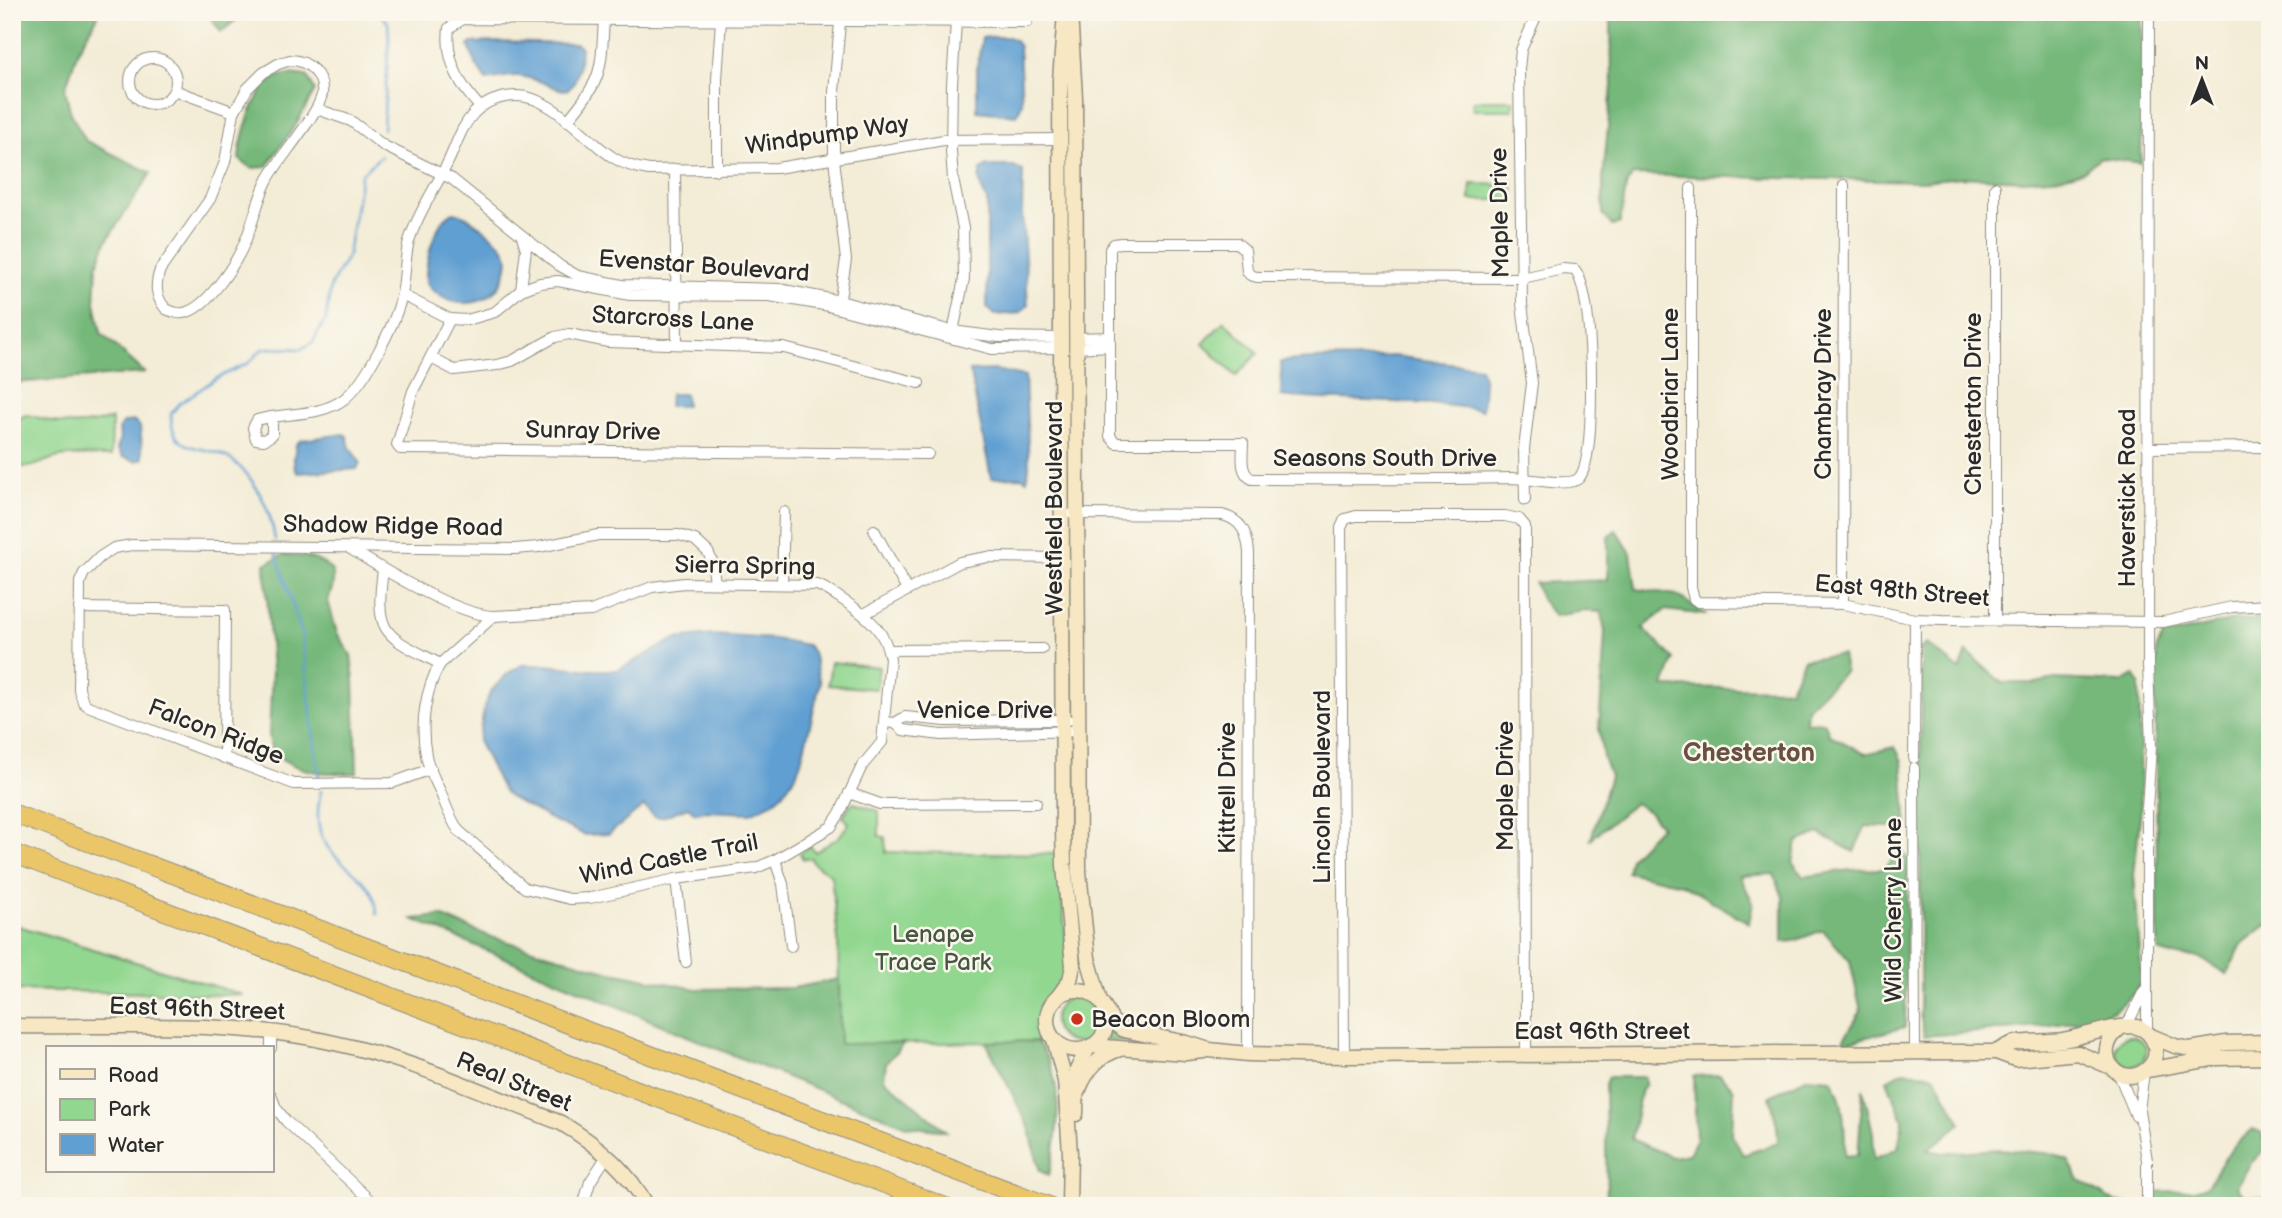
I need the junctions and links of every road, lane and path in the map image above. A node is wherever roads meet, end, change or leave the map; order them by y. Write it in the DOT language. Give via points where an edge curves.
graph roads {
  1 [pos="1065,12"];
  2 [pos="1070,12"];
  3 [pos="1538,12"];
  4 [pos="2149,12"];
  5 [pos="459,16"];
  6 [pos="604,18"];
  7 [pos="721,20"];
  8 [pos="840,22"];
  9 [pos="956,22"];
  10 [pos="1027,22"];
  11 [pos="174,90"];
  12 [pos="480,107"];
  13 [pos="317,109"];
  14 [pos="234,112"];
  15 [pos="567,121"];
  16 [pos="951,139"];
  17 [pos="1060,139"];
  18 [pos="834,159"];
  19 [pos="675,169"];
  20 [pos="717,170"];
  21 [pos="442,173"];
  22 [pos="1844,185"];
  23 [pos="1995,187"];
  24 [pos="1691,188"];
  25 [pos="522,235"];
  26 [pos="1522,278"];
  27 [pos="521,290"];
  28 [pos="676,292"];
  29 [pos="402,295"];
  30 [pos="839,305"];
  31 [pos="450,319"];
  32 [pos="952,336"];
  33 [pos="1110,342"];
  34 [pos="677,343"];
  35 [pos="1060,343"];
  36 [pos="1076,343"];
  37 [pos="431,358"];
  38 [pos="919,383"];
  39 [pos="272,417"];
  40 [pos="2270,447"];
  41 [pos="2148,448"];
  42 [pos="929,454"];
  43 [pos="1525,479"];
  44 [pos="1525,500"];
  45 [pos="784,512"];
  46 [pos="1061,514"];
  47 [pos="1077,514"];
  48 [pos="1519,519"];
  49 [pos="874,530"];
  50 [pos="349,547"];
  51 [pos="1062,558"];
  52 [pos="383,570"];
  53 [pos="715,582"];
  54 [pos="782,583"];
  55 [pos="907,590"];
  56 [pos="1694,599"];
  57 [pos="1843,604"];
  58 [pos="2270,605"];
  59 [pos="79,608"];
  60 [pos="864,614"];
  61 [pos="494,616"];
  62 [pos="1915,619"];
  63 [pos="1994,621"];
  64 [pos="2149,622"];
  65 [pos="1042,649"];
  66 [pos="888,650"];
  67 [pos="440,664"];
  68 [pos="890,722"];
  69 [pos="1070,726"];
  70 [pos="223,758"];
  71 [pos="431,769"];
  72 [pos="849,793"];
  73 [pos="1036,803"];
  74 [pos="12,813"];
  75 [pos="12,853"];
  76 [pos="775,860"];
  77 [pos="676,879"];
  78 [pos="791,946"];
  79 [pos="685,962"];
  80 [pos="2147,984"];
  81 [pos="1058,997"];
  82 [pos="1102,1005"];
  83 [pos="12,1026"];
  84 [pos="2123,1027"];
  85 [pos="271,1032"];
  86 [pos="2149,1034"];
  87 [pos="1054,1039"];
  88 [pos="2270,1042"];
  89 [pos="271,1046"];
  90 [pos="1090,1047"];
  91 [pos="1125,1047"];
  92 [pos="1209,1050"];
  93 [pos="1915,1052"];
  94 [pos="1996,1052"];
  95 [pos="1248,1054"];
  96 [pos="1525,1054"];
  97 [pos="378,1055"];
  98 [pos="1344,1056"];
  99 [pos="2270,1057"];
  100 [pos="2115,1070"];
  101 [pos="2146,1071"];
  102 [pos="1076,1096"];
  103 [pos="273,1101"];
  104 [pos="2140,1123"];
  105 [pos="1070,1153"];
  106 [pos="607,1156"];
  107 [pos="376,1206"];
  108 [pos="583,1206"];
  109 [pos="647,1206"];
  110 [pos="943,1206"];
  111 [pos="1049,1206"];
  112 [pos="1069,1206"];
  113 [pos="2147,1206"];
  1 -- 17 [label="main road, Westfield Boulevard"];
  2 -- 36 [label="main road, Westfield Boulevard"];
  3 -- 26 [label="street, Maple Drive" via="1521,50 1519,69"];
  4 -- 41 [label="street, Haverstick Road"];
  5 -- 6 [label="street"];
  5 -- 12 [label="street" via="449,28 447,43 463,87"];
  6 -- 7 [label="street"];
  6 -- 15 [label="street" via="599,77"];
  7 -- 8 [label="street"];
  7 -- 20 [label="street"];
  8 -- 9 [label="street"];
  8 -- 18 [label="street"];
  9 -- 10 [label="street"];
  9 -- 16 [label="street"];
  11 -- 11 [label="street" via="176,76 163,60 145,59 132,70 131,87 143,102 162,102"];
  11 -- 14 [label="street"];
  12 -- 15 [label="street, Windpump Way" via="498,99 523,97 545,104"];
  12 -- 21 [label="street" via="463,127"];
  13 -- 14 [label="street" via="320,79 304,63 290,60 263,73"];
  13 -- 14 [label="street" via="268,179 233,265 203,302 188,312 173,312 162,305 156,283 219,180"];
  13 -- 21 [label="street, Evenstar Boulevard" via="351,121 384,146"];
  15 -- 19 [label="street, Windpump Way" via="622,163 649,170"];
  16 -- 17 [label="street, Windpump Way"];
  16 -- 18 [label="street, Windpump Way"];
  16 -- 32 [label="street" via="963,228 964,279"];
  17 -- 35 [label="main road, Westfield Boulevard"];
  18 -- 20 [label="street, Windpump Way" via="777,168"];
  18 -- 30 [label="street" via="845,250"];
  19 -- 20 [label="street, Windpump Way"];
  19 -- 28 [label="street"];
  21 -- 25 [label="street, Evenstar Boulevard"];
  21 -- 29 [label="street" via="409,242"];
  22 -- 57 [label="street, Chambray Drive"];
  23 -- 63 [label="street, Chesterton Drive"];
  24 -- 56 [label="street, Woodbriar Lane"];
  25 -- 27 [label="street" via="526,249"];
  25 -- 28 [label="street, Evenstar Boulevard" via="578,276"];
  26 -- 33 [label="street" via="1257,277 1247,271 1245,250 1237,243 1114,244 1110,249"];
  26 -- 43 [label="street, Maple Drive" via="1532,383"];
  26 -- 43 [label="street" via="1563,269 1575,270 1581,278 1591,379 1584,471 1569,483"];
  27 -- 28 [label="street, Evenstar Boulevard" via="558,281 630,295"];
  27 -- 31 [label="street, Evenstar Boulevard" via="490,314"];
  28 -- 30 [label="street, Evenstar Boulevard"];
  28 -- 34 [label="street"];
  29 -- 31 [label="street"];
  29 -- 39 [label="street" via="362,378 342,401"];
  30 -- 32 [label="street, Evenstar Boulevard"];
  31 -- 37 [label="street, Sunray Drive"];
  32 -- 35 [label="street, Evenstar Boulevard"];
  33 -- 36 [label="street"];
  33 -- 43 [label="street, Seasons South Drive" via="1110,436 1116,443 1242,443 1244,470 1252,479"];
  34 -- 37 [label="street, Starcross Lane" via="608,342 566,334 497,365 454,370"];
  34 -- 38 [label="street, Starcross Lane" via="784,348"];
  35 -- 46 [label="main road, Westfield Boulevard"];
  36 -- 47 [label="main road, Westfield Boulevard"];
  37 -- 42 [label="street, Sunray Drive" via="409,402 397,445 400,449"];
  40 -- 41 [label="street"];
  41 -- 64 [label="street, Haverstick Road"];
  43 -- 44 [label="street, Maple Drive"];
  45 -- 54 [label="street"];
  46 -- 47 [label="street"];
  46 -- 51 [label="main road, Westfield Boulevard"];
  47 -- 69 [label="main road, Westfield Boulevard"];
  47 -- 95 [label="street, Kittrell Drive" via="1230,517 1246,534"];
  48 -- 96 [label="street, Maple Drive" via="1525,526"];
  48 -- 98 [label="street, Lincoln Boulevard" via="1356,516 1345,519 1341,528"];
  49 -- 55 [label="street"];
  50 -- 52 [label="street, Sierra Spring"];
  50 -- 53 [label="street, Shadow Ridge Road" via="515,549 598,535 679,535 695,540 708,552"];
  50 -- 59 [label="street, Shadow Ridge Road" via="114,548 84,573"];
  51 -- 55 [label="street" via="964,561"];
  51 -- 69 [label="main road, Westfield Boulevard"];
  52 -- 61 [label="street, Sierra Spring" via="471,613"];
  52 -- 67 [label="street" via="385,631"];
  53 -- 54 [label="street, Sierra Spring"];
  53 -- 61 [label="street, Sierra Spring" via="652,587 582,613"];
  54 -- 60 [label="street, Sierra Spring" via="825,588"];
  55 -- 60 [label="street"];
  56 -- 57 [label="street, East 98th Street" via="1703,603"];
  57 -- 62 [label="street, East 98th Street"];
  58 -- 64 [label="street, East 98th Street"];
  59 -- 70 [label="street, Falcon Ridge" via="83,702"];
  59 -- 70 [label="street" via="225,610"];
  60 -- 66 [label="street, Sierra Spring"];
  61 -- 67 [label="street"];
  62 -- 63 [label="street, East 98th Street"];
  62 -- 93 [label="street, Wild Cherry Lane"];
  63 -- 64 [label="street, East 98th Street"];
  64 -- 80 [label="street, Haverstick Road"];
  65 -- 66 [label="street"];
  66 -- 68 [label="street"];
  67 -- 71 [label="street, Wind Castle Trail" via="427,692 424,731"];
  68 -- 69 [label="street, Venice Drive" via="905,717"];
  68 -- 72 [label="street, Wind Castle Trail"];
  69 -- 81 [label="main road, Westfield Boulevard" via="1064,866 1073,966"];
  69 -- 82 [label="main road, Westfield Boulevard" via="1088,958"];
  70 -- 71 [label="street, Falcon Ridge" via="303,785 393,783"];
  71 -- 77 [label="street, Wind Castle Trail" via="459,831 524,888 580,900"];
  72 -- 73 [label="street" via="883,804"];
  72 -- 76 [label="street, Wind Castle Trail" via="828,830"];
  74 -- 111 [label="highway"];
  75 -- 110 [label="highway"];
  76 -- 77 [label="street, Wind Castle Trail"];
  76 -- 78 [label="street"];
  77 -- 79 [label="street"];
  80 -- 84 [label="street, Haverstick Road"];
  80 -- 86 [label="street, Haverstick Road"];
  81 -- 82 [label="main road" via="1082,990"];
  81 -- 87 [label="main road" via="1047,1015"];
  82 -- 90 [label="main road" via="1105,1030"];
  82 -- 92 [label="main road, East 96th Street" via="1124,1030"];
  83 -- 85 [label="main road, East 96th Street"];
  84 -- 86 [label="main road"];
  84 -- 94 [label="main road, East 96th Street" via="2061,1040 2012,1043"];
  84 -- 100 [label="main road" via="2106,1047"];
  85 -- 89 [label="street"];
  85 -- 97 [label="main road, East 96th Street"];
  86 -- 88 [label="main road" via="2190,1049"];
  86 -- 101 [label="main road" via="2155,1056"];
  87 -- 90 [label="main road" via="1069,1049"];
  87 -- 105 [label="main road" via="1065,1081"];
  90 -- 91 [label="main road, East 96th Street"];
  90 -- 102 [label="main road" via="1077,1070"];
  91 -- 92 [label="main road, East 96th Street" via="1186,1053"];
  91 -- 102 [label="main road" via="1091,1066"];
  92 -- 95 [label="main road, East 96th Street"];
  93 -- 94 [label="main road, East 96th Street"];
  93 -- 96 [label="main road, East 96th Street"];
  94 -- 100 [label="main road, East 96th Street" via="2015,1059 2078,1053"];
  95 -- 98 [label="main road, East 96th Street"];
  96 -- 98 [label="main road, East 96th Street"];
  97 -- 106 [label="main road, Real Street" via="561,1123"];
  99 -- 101 [label="main road" via="2217,1058"];
  100 -- 101 [label="main road" via="2130,1076"];
  100 -- 104 [label="street"];
  101 -- 104 [label="street" via="2139,1098"];
  102 -- 105 [label="main road"];
  103 -- 107 [label="street" via="286,1121"];
  104 -- 113 [label="street" via="2147,1160"];
  105 -- 112 [label="main road"];
  106 -- 108 [label="street" via="590,1182"];
  106 -- 109 [label="main road, Real Street"];
}
